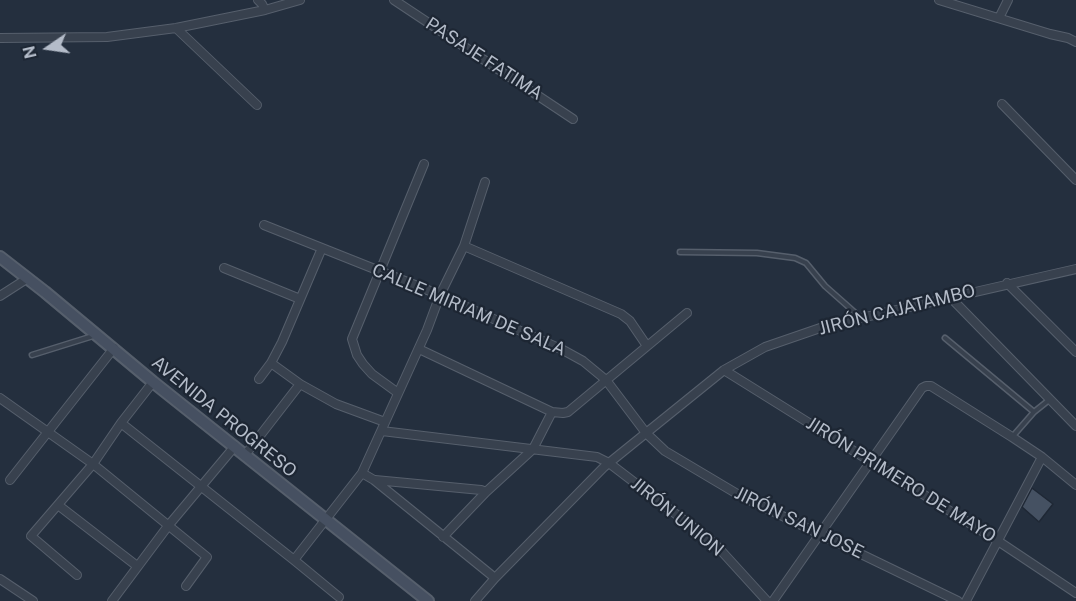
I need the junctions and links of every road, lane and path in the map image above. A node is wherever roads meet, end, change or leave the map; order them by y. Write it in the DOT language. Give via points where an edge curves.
graph roads {
  1 [pos="258,0"];
  2 [pos="300,0"];
  3 [pos="394,0"];
  4 [pos="939,0"];
  5 [pos="1008,0"];
  6 [pos="958,3"];
  7 [pos="265,10"];
  8 [pos="999,18"];
  9 [pos="176,28"];
  10 [pos="0,38"];
  11 [pos="1076,42"];
  12 [pos="1002,104"];
  13 [pos="256,105"];
  14 [pos="573,118"];
  15 [pos="424,164"];
  16 [pos="1076,180"];
  17 [pos="485,182"];
  18 [pos="264,225"];
  19 [pos="464,246"];
  20 [pos="322,248"];
  21 [pos="680,252"];
  22 [pos="0,257"];
  23 [pos="224,268"];
  24 [pos="1076,268"];
  25 [pos="379,271"];
  26 [pos="28,278"];
  27 [pos="1007,283"];
  28 [pos="440,295"];
  29 [pos="0,296"];
  30 [pos="950,297"];
  31 [pos="300,299"];
  32 [pos="687,313"];
  33 [pos="861,318"];
  34 [pos="97,334"];
  35 [pos="945,338"];
  36 [pos="647,346"];
  37 [pos="114,348"];
  38 [pos="419,349"];
  39 [pos="1076,352"];
  40 [pos="32,355"];
  41 [pos="270,363"];
  42 [pos="724,370"];
  43 [pos="259,379"];
  44 [pos="606,380"];
  45 [pos="153,382"];
  46 [pos="300,384"];
  47 [pos="398,393"];
  48 [pos="0,398"];
  49 [pos="1049,400"];
  50 [pos="552,412"];
  51 [pos="1034,412"];
  52 [pos="385,422"];
  53 [pos="121,423"];
  54 [pos="1076,426"];
  55 [pos="382,431"];
  56 [pos="49,432"];
  57 [pos="646,433"];
  58 [pos="1012,437"];
  59 [pos="235,446"];
  60 [pos="533,449"];
  61 [pos="245,455"];
  62 [pos="1042,457"];
  63 [pos="871,462"];
  64 [pos="609,463"];
  65 [pos="93,464"];
  66 [pos="362,473"];
  67 [pos="10,480"];
  68 [pos="374,480"];
  69 [pos="1076,485"];
  70 [pos="201,486"];
  71 [pos="486,492"];
  72 [pos="58,505"];
  73 [pos="326,519"];
  74 [pos="168,526"];
  75 [pos="819,534"];
  76 [pos="443,537"];
  77 [pos="998,541"];
  78 [pos="294,560"];
  79 [pos="137,566"];
  80 [pos="77,574"];
  81 [pos="495,578"];
  82 [pos="0,579"];
  83 [pos="186,586"];
  84 [pos="1076,593"];
  85 [pos="339,597"];
  86 [pos="33,601"];
  87 [pos="112,601"];
  88 [pos="428,601"];
  89 [pos="475,601"];
  90 [pos="767,601"];
  91 [pos="773,601"];
  92 [pos="958,601"];
  93 [pos="966,601"];
  1 -- 7 [label="street"];
  2 -- 7 [label="street"];
  3 -- 14 [label="street, PASAJE FATIMA"];
  4 -- 6 [label="street"];
  5 -- 8 [label="street"];
  6 -- 8 [label="street"];
  7 -- 9 [label="street"];
  8 -- 11 [label="street"];
  9 -- 10 [label="street" via="107,37"];
  9 -- 13 [label="street"];
  12 -- 16 [label="street"];
  15 -- 25 [label="street"];
  17 -- 19 [label="street"];
  18 -- 20 [label="street, CALLE MIRIAM DE SALA"];
  19 -- 28 [label="street"];
  19 -- 36 [label="street" via="621,314"];
  20 -- 25 [label="street, CALLE MIRIAM DE SALA"];
  20 -- 31 [label="street"];
  21 -- 33 [label="lane" via="757,253 795,258 806,263"];
  22 -- 26 [label="street, AVENIDA PROGRESO"];
  23 -- 31 [label="street"];
  24 -- 27 [label="street, JIRÓN CAJATAMBO"];
  25 -- 28 [label="street, CALLE MIRIAM DE SALA"];
  25 -- 47 [label="street" via="352,339 363,364"];
  26 -- 29 [label="street"];
  26 -- 34 [label="street, AVENIDA PROGRESO"];
  27 -- 30 [label="street, JIRÓN CAJATAMBO"];
  27 -- 39 [label="street"];
  28 -- 38 [label="street"];
  28 -- 44 [label="street, CALLE MIRIAM DE SALA" via="563,350"];
  30 -- 33 [label="street, JIRÓN CAJATAMBO"];
  30 -- 49 [label="street"];
  31 -- 41 [label="street"];
  32 -- 36 [label="street"];
  33 -- 42 [label="street, JIRÓN CAJATAMBO" via="765,347"];
  34 -- 37 [label="street, AVENIDA PROGRESO"];
  34 -- 40 [label="lane"];
  35 -- 51 [label="lane"];
  36 -- 44 [label="street"];
  37 -- 45 [label="street, AVENIDA PROGRESO"];
  37 -- 56 [label="street"];
  38 -- 47 [label="street"];
  38 -- 50 [label="street"];
  41 -- 43 [label="street"];
  41 -- 46 [label="street"];
  42 -- 57 [label="street, JIRÓN CAJATAMBO"];
  42 -- 63 [label="street, JIRÓN PRIMERO DE MAYO"];
  44 -- 50 [label="street" via="568,411"];
  44 -- 57 [label="street, CALLE MIRIAM DE SALA"];
  45 -- 53 [label="street"];
  45 -- 59 [label="street, AVENIDA PROGRESO"];
  46 -- 52 [label="street" via="336,404"];
  46 -- 61 [label="street"];
  47 -- 52 [label="street"];
  48 -- 56 [label="street"];
  49 -- 51 [label="lane"];
  49 -- 54 [label="street"];
  50 -- 60 [label="street"];
  51 -- 58 [label="lane"];
  52 -- 55 [label="street"];
  53 -- 65 [label="street"];
  53 -- 70 [label="street"];
  55 -- 60 [label="street"];
  55 -- 66 [label="street"];
  56 -- 65 [label="street"];
  56 -- 67 [label="street"];
  57 -- 64 [label="street, JIRÓN CAJATAMBO"];
  57 -- 75 [label="street, JIRÓN SAN JOSE" via="665,451 739,495"];
  58 -- 62 [label="street"];
  58 -- 63 [label="street" via="926,386"];
  59 -- 61 [label="street, AVENIDA PROGRESO"];
  59 -- 70 [label="street"];
  60 -- 64 [label="street" via="597,457"];
  60 -- 71 [label="street"];
  61 -- 73 [label="street, AVENIDA PROGRESO"];
  62 -- 69 [label="street"];
  62 -- 77 [label="street"];
  63 -- 75 [label="street"];
  63 -- 77 [label="street, JIRÓN PRIMERO DE MAYO"];
  64 -- 81 [label="street, JIRÓN CAJATAMBO"];
  64 -- 90 [label="street, JIRÓN UNION" via="715,544"];
  65 -- 72 [label="street"];
  65 -- 74 [label="street"];
  66 -- 68 [label="street"];
  66 -- 73 [label="street"];
  68 -- 71 [label="street"];
  68 -- 76 [label="street"];
  70 -- 74 [label="street"];
  70 -- 78 [label="street"];
  71 -- 76 [label="street"];
  72 -- 79 [label="street"];
  72 -- 80 [label="street" via="31,536"];
  73 -- 78 [label="street"];
  73 -- 88 [label="street, AVENIDA PROGRESO"];
  74 -- 79 [label="street"];
  74 -- 83 [label="street" via="207,557"];
  75 -- 91 [label="street"];
  75 -- 92 [label="street, JIRÓN SAN JOSE"];
  76 -- 81 [label="street"];
  77 -- 84 [label="street, JIRÓN PRIMERO DE MAYO"];
  77 -- 93 [label="street"];
  78 -- 85 [label="street"];
  79 -- 87 [label="street"];
  81 -- 89 [label="street, JIRÓN CAJATAMBO"];
  82 -- 86 [label="street"];
}
